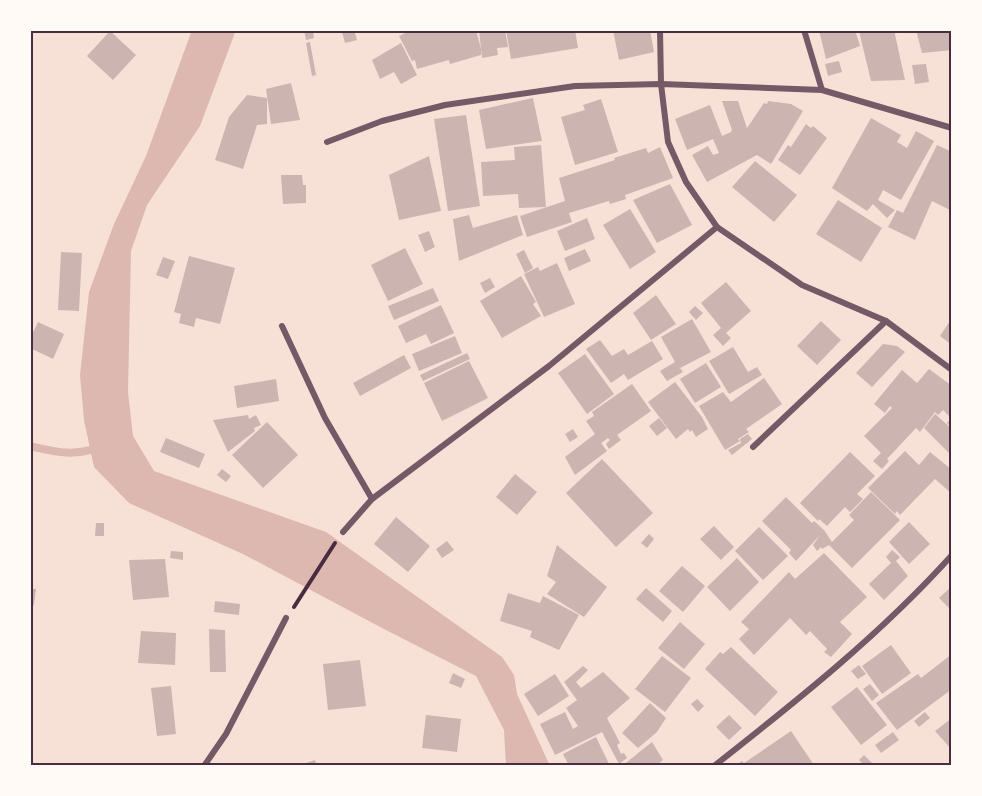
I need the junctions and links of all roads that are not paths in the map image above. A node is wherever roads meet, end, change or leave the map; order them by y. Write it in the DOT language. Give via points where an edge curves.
graph roads {
  1 [pos="660,30"];
  2 [pos="804,30"];
  3 [pos="661,84"];
  4 [pos="822,90"];
  5 [pos="952,128"];
  6 [pos="327,142"];
  7 [pos="717,227"];
  8 [pos="886,321"];
  9 [pos="282,326"];
  10 [pos="952,370"];
  11 [pos="753,447"];
  12 [pos="372,499"];
  13 [pos="341,534"];
  14 [pos="952,555"];
  15 [pos="286,618"];
  16 [pos="204,766"];
  17 [pos="714,766"];
  1 -- 3 [label="street"];
  2 -- 4 [label="street"];
  3 -- 4 [label="street"];
  3 -- 6 [label="street" via="575,86 445,105 382,121"];
  3 -- 7 [label="street" via="668,141 686,182"];
  4 -- 5 [label="street"];
  7 -- 8 [label="street" via="802,285"];
  7 -- 12 [label="street" via="549,366"];
  8 -- 10 [label="street"];
  8 -- 11 [label="street"];
  9 -- 12 [label="street" via="325,418"];
  12 -- 13 [label="street"];
  14 -- 17 [label="street" via="825,679"];
  15 -- 16 [label="street" via="226,734"];
}
